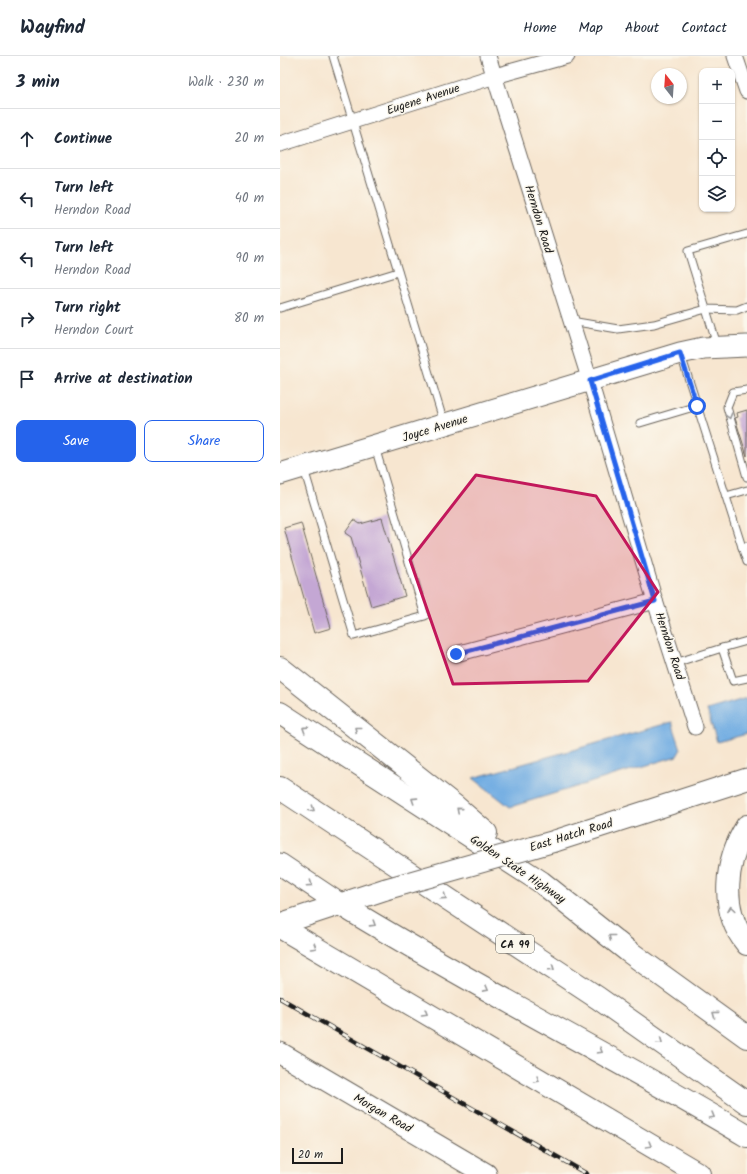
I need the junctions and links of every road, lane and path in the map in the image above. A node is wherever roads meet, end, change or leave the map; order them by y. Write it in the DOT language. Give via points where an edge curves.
graph roads {
  1 [pos="333,56"];
  2 [pos="488,56"];
  3 [pos="567,56"];
  4 [pos="735,56"];
  5 [pos="495,76"];
  6 [pos="747,91"];
  7 [pos="353,121"];
  8 [pos="280,144"];
  9 [pos="747,234"];
  10 [pos="398,272"];
  11 [pos="747,306"];
  12 [pos="280,308"];
  13 [pos="706,309"];
  14 [pos="571,321"];
  15 [pos="747,346"];
  16 [pos="718,347"];
  17 [pos="680,353"];
  18 [pos="590,381"];
  19 [pos="747,390"];
  20 [pos="697,406"];
  21 [pos="640,423"];
  22 [pos="444,425"];
  23 [pos="374,446"];
  24 [pos="303,467"];
  25 [pos="280,474"];
  26 [pos="747,477"];
  27 [pos="747,490"];
  28 [pos="726,496"];
  29 [pos="745,546"];
  30 [pos="747,562"];
  31 [pos="655,601"];
  32 [pos="747,641"];
  33 [pos="722,648"];
  34 [pos="456,654"];
  35 [pos="675,663"];
  36 [pos="280,668"];
  37 [pos="747,678"];
  38 [pos="280,713"];
  39 [pos="695,727"];
  40 [pos="747,779"];
  41 [pos="280,788"];
  42 [pos="747,826"];
  43 [pos="280,864"];
  44 [pos="540,882"];
  45 [pos="340,904"];
  46 [pos="285,923"];
  47 [pos="747,944"];
  48 [pos="747,1037"];
  49 [pos="280,1053"];
  50 [pos="747,1104"];
  51 [pos="747,1136"];
  52 [pos="486,1174"];
  53 [pos="699,1174"];
  1 -- 7 [label="lane"];
  2 -- 5 [label="street, Herndon Road"];
  3 -- 5 [label="street, Eugene Avenue"];
  4 -- 6 [label="street"];
  5 -- 7 [label="street, Eugene Avenue"];
  5 -- 14 [label="street, Herndon Road"];
  7 -- 8 [label="street, Eugene Avenue"];
  7 -- 10 [label="lane"];
  9 -- 13 [label="lane" via="688,250"];
  10 -- 12 [label="lane"];
  10 -- 22 [label="lane"];
  11 -- 13 [label="lane" via="737,310"];
  13 -- 14 [label="lane" via="654,324 618,329"];
  13 -- 16 [label="lane"];
  14 -- 18 [label="street, Herndon Road"];
  15 -- 16 [label="main road"];
  16 -- 17 [label="main road"];
  17 -- 18 [label="main road"];
  17 -- 20 [label="lane"];
  18 -- 22 [label="main road, Joyce Avenue"];
  18 -- 31 [label="street, Herndon Road"];
  19 -- 26 [label="lane, one-way" via="733,392 727,407"];
  20 -- 21 [label="lane"];
  20 -- 28 [label="lane"];
  22 -- 23 [label="main road, Joyce Avenue"];
  23 -- 24 [label="main road, Joyce Avenue"];
  23 -- 24 [label="lane" via="425,616 354,636"];
  24 -- 25 [label="main road, Joyce Avenue"];
  27 -- 28 [label="lane"];
  28 -- 29 [label="lane"];
  29 -- 30 [label="lane"];
  31 -- 34 [label="street"];
  31 -- 35 [label="street, Herndon Road"];
  32 -- 33 [label="lane"];
  33 -- 35 [label="lane"];
  33 -- 37 [label="lane" via="733,681"];
  35 -- 39 [label="street, Herndon Road"];
  44 -- 36 [label="highway, one-way" via="456,807"];
  44 -- 38 [label="highway, Golden State Highway, one-way"];
  40 -- 45 [label="main road, East Hatch Road, bridge" via="555,842"];
  41 -- 50 [label="highway, CA 99, one-way" via="598,998"];
  47 -- 42 [label="highway, one-way" via="732,921 728,892 730,867 737,843"];
  43 -- 45 [label="main road, one-way"];
  48 -- 44 [label="highway, Golden State Highway, one-way" via="628,951"];
  45 -- 46 [label="main road, East Hatch Road"];
  45 -- 51 [label="highway, one-way"];
  46 -- 53 [label="highway, one-way"];
  49 -- 52 [label="main road, Morgan Road"];
}
